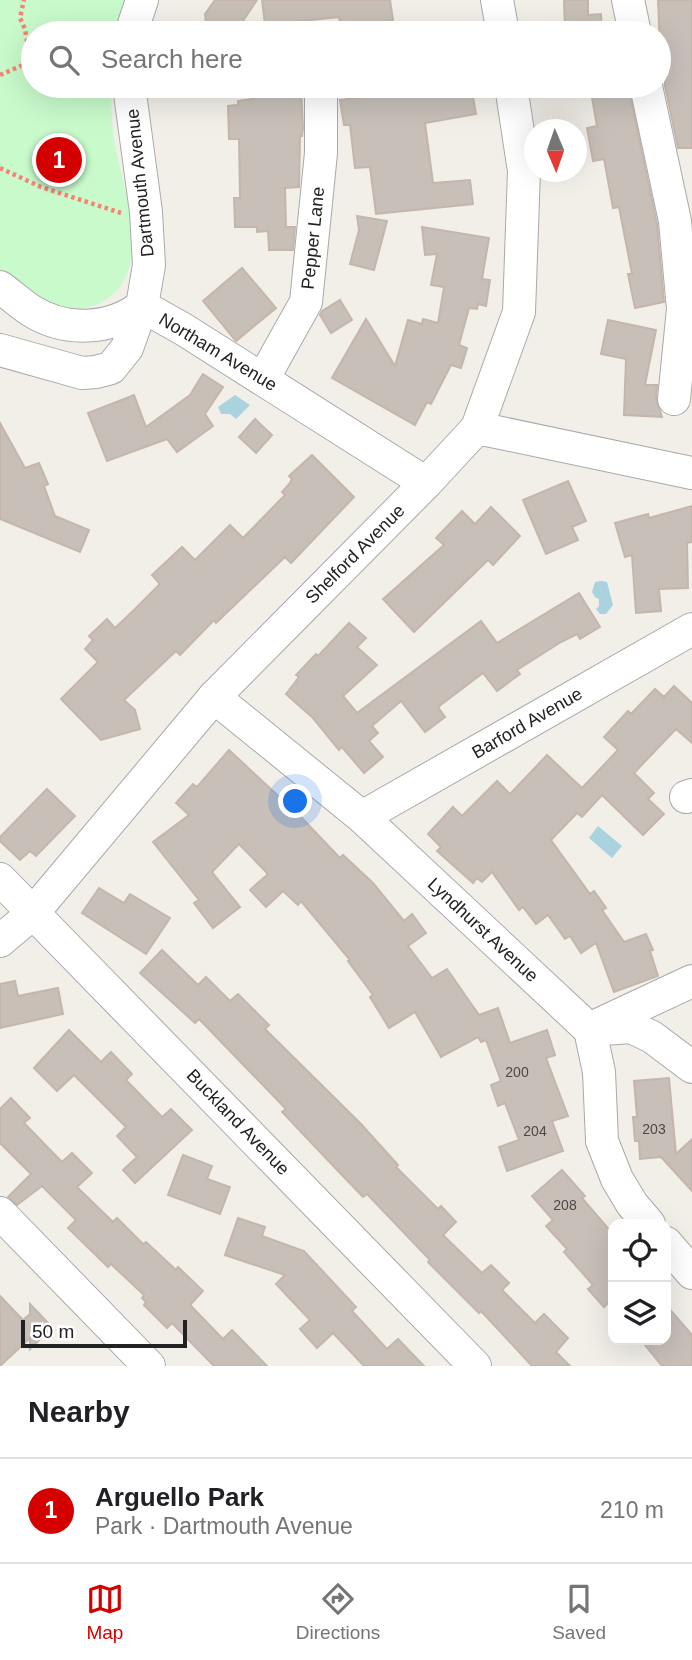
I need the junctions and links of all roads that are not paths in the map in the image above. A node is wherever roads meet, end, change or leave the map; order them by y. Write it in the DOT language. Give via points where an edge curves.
graph roads {
  1 [pos="142,0"];
  2 [pos="498,0"];
  3 [pos="628,0"];
  4 [pos="135,21"];
  5 [pos="501,21"];
  6 [pos="632,21"];
  7 [pos="130,98"];
  8 [pos="321,98"];
  9 [pos="513,98"];
  10 [pos="649,98"];
  11 [pos="0,286"];
  12 [pos="142,306"];
  13 [pos="0,350"];
  14 [pos="263,379"];
  15 [pos="674,399"];
  16 [pos="477,428"];
  17 [pos="692,473"];
  18 [pos="426,484"];
  19 [pos="692,629"];
  20 [pos="214,697"];
  21 [pos="362,817"];
  22 [pos="0,879"];
  23 [pos="32,914"];
  24 [pos="0,941"];
  25 [pos="692,981"];
  26 [pos="590,1030"];
  27 [pos="692,1067"];
  28 [pos="0,1213"];
  29 [pos="645,1219"];
  30 [pos="671,1249"];
  31 [pos="692,1273"];
  32 [pos="149,1366"];
  33 [pos="475,1366"];
  1 -- 4 [label="street"];
  2 -- 5 [label="street"];
  3 -- 6 [label="street"];
  7 -- 12 [label="street, Dartmouth Avenue" via="146,212 149,265"];
  8 -- 14 [label="street, Pepper Lane" via="321,153 306,302"];
  9 -- 16 [label="street, Shelford Avenue" via="524,172 519,312"];
  10 -- 15 [label="street" via="675,221 683,309"];
  11 -- 12 [label="street, Northam Avenue" via="29,310 74,326 127,318"];
  12 -- 13 [label="street, Dartmouth Avenue" via="127,348 111,368 82,373"];
  12 -- 14 [label="street, Northam Avenue"];
  14 -- 18 [label="street, Northam Avenue"];
  16 -- 17 [label="street"];
  16 -- 18 [label="street, Shelford Avenue"];
  18 -- 20 [label="street, Shelford Avenue"];
  19 -- 21 [label="street, Barford Avenue"];
  20 -- 21 [label="street, Lyndhurst Avenue"];
  20 -- 23 [label="street, Shelford Avenue"];
  21 -- 26 [label="street, Lyndhurst Avenue"];
  22 -- 23 [label="street, Buckland Avenue"];
  23 -- 24 [label="street, Shelford Avenue"];
  23 -- 33 [label="street, Buckland Avenue"];
  25 -- 26 [label="street"];
  26 -- 27 [label="street" via="631,1027"];
  26 -- 29 [label="street" via="599,1072 602,1141 617,1179"];
  28 -- 32 [label="street"];
  30 -- 31 [label="street"];
}
